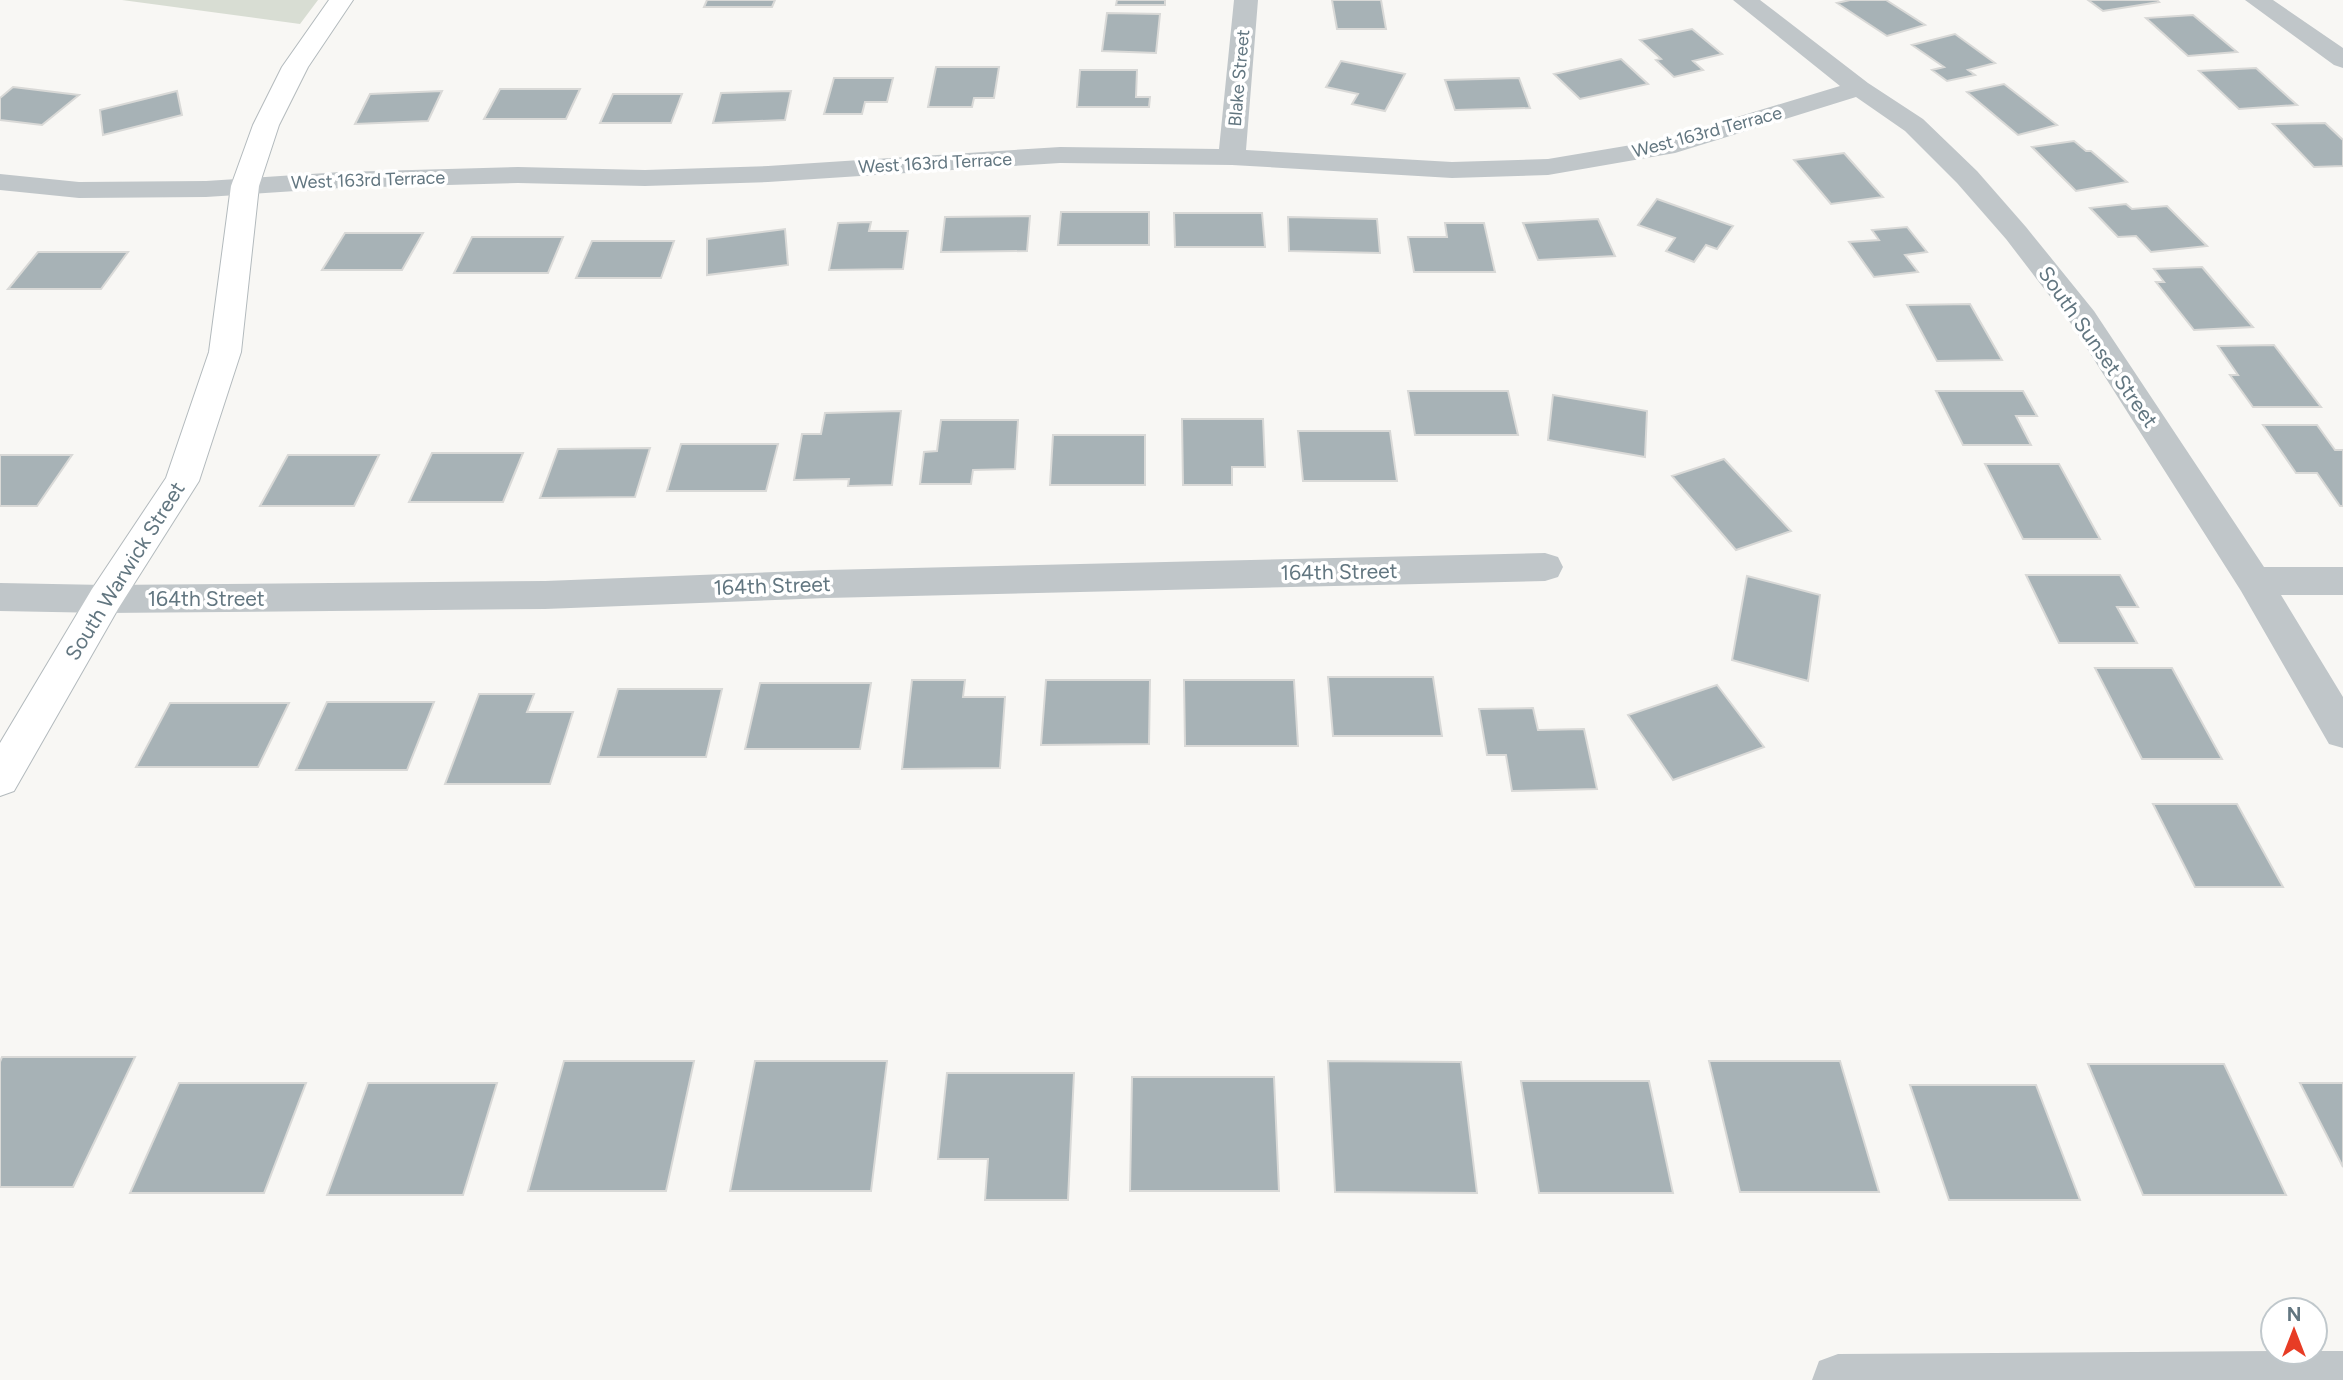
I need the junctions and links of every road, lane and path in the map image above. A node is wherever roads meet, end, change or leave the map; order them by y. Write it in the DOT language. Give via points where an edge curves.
graph roads {
  1 [pos="341,0"];
  2 [pos="1246,0"];
  3 [pos="1745,0"];
  4 [pos="2257,0"];
  5 [pos="2343,60"];
  6 [pos="1859,88"];
  7 [pos="1231,157"];
  8 [pos="0,182"];
  9 [pos="245,186"];
  10 [pos="1545,567"];
  11 [pos="2254,581"];
  12 [pos="2343,581"];
  13 [pos="0,597"];
  14 [pos="105,599"];
  15 [pos="2343,732"];
  16 [pos="0,779"];
  17 [pos="2343,1377"];
  18 [pos="1838,1380"];
  1 -- 9 [label="street, South Warwick Street" via="295,67 266,125"];
  2 -- 7 [label="street, Blake Street"];
  3 -- 6 [label="street, South Sunset Street"];
  4 -- 5 [label="street"];
  6 -- 7 [label="street, West 163rd Terrace" via="1665,147 1548,167 1452,170"];
  6 -- 11 [label="street, South Sunset Street" via="1914,125 2016,233 2083,318"];
  7 -- 9 [label="street, West 163rd Terrace" via="1060,155 768,174 645,178 518,175"];
  8 -- 9 [label="street, West 163rd Terrace" via="79,190"];
  9 -- 14 [label="street, South Warwick Street" via="225,352 182,481"];
  10 -- 14 [label="street, 164th Street" via="545,595"];
  11 -- 12 [label="street"];
  11 -- 15 [label="street, South Sunset Street"];
  13 -- 14 [label="street, 164th Street"];
  14 -- 16 [label="street, South Warwick Street"];
  17 -- 18 [label="street"];
}
